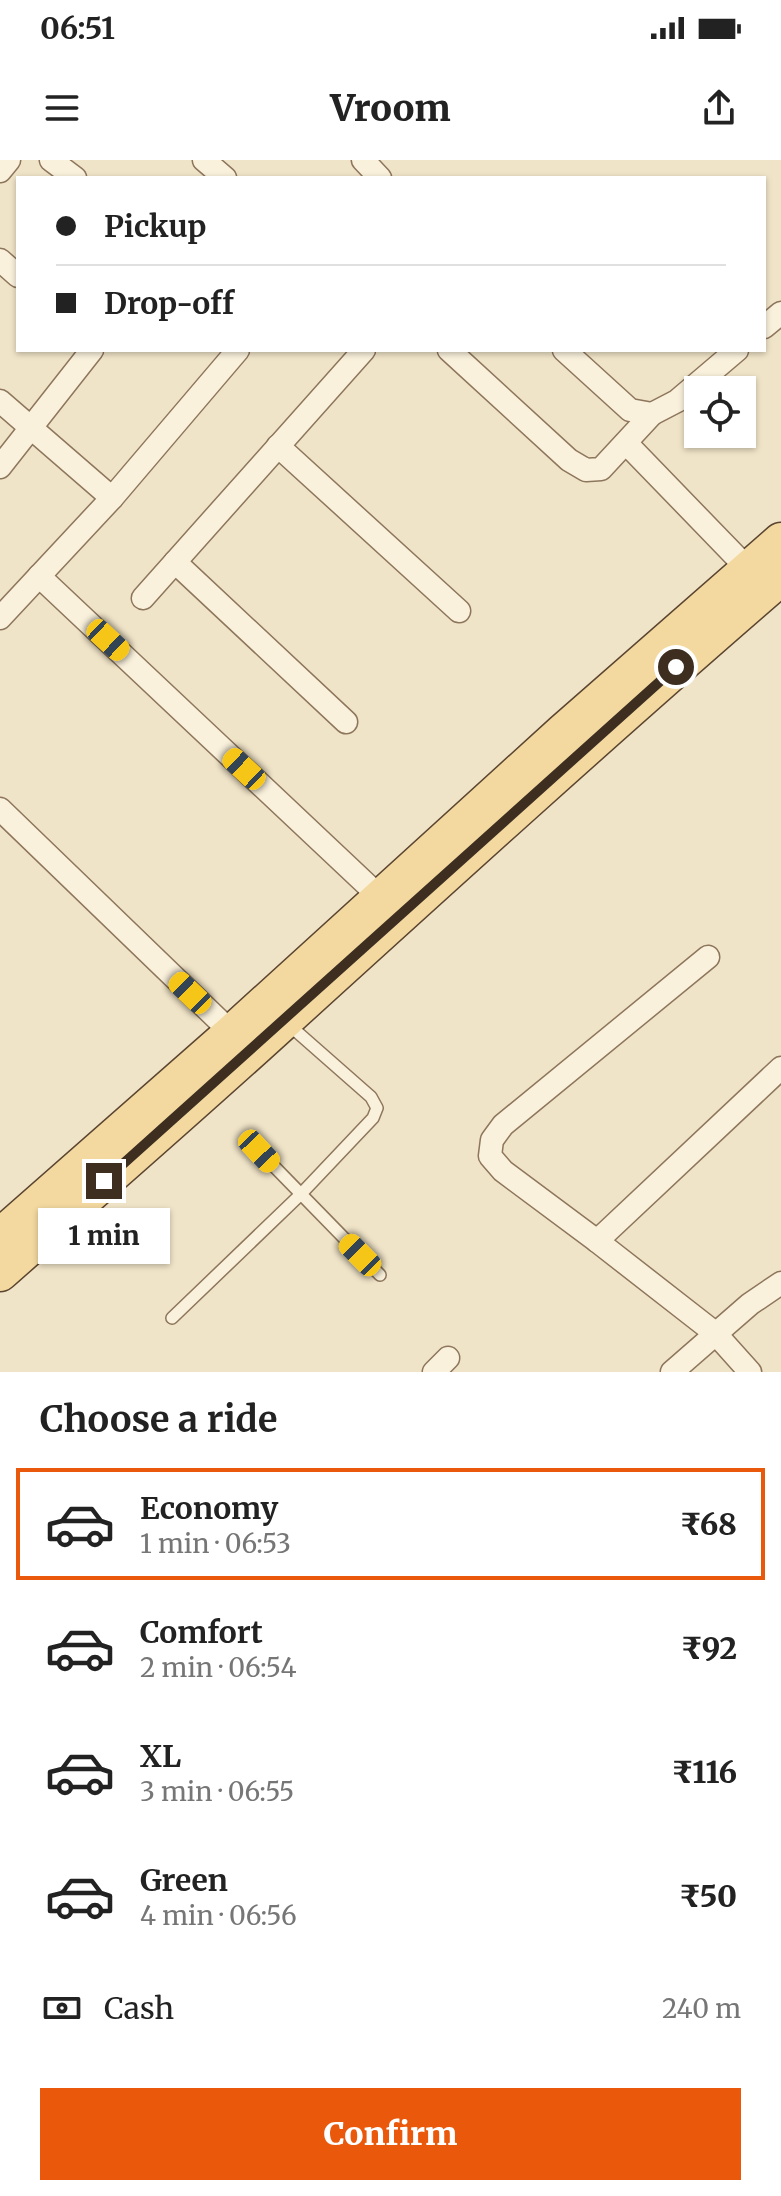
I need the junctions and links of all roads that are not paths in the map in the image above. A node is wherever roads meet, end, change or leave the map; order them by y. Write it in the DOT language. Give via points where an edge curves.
graph roads {
  1 [pos="51,160"];
  2 [pos="204,160"];
  3 [pos="363,160"];
  4 [pos="72,176"];
  5 [pos="223,176"];
  6 [pos="379,176"];
  7 [pos="0,260"];
  8 [pos="16,274"];
  9 [pos="90,352"];
  10 [pos="236,352"];
  11 [pos="362,352"];
  12 [pos="451,352"];
  13 [pos="566,352"];
  14 [pos="735,352"];
  15 [pos="0,401"];
  16 [pos="652,414"];
  17 [pos="31,428"];
  18 [pos="626,443"];
  19 [pos="278,446"];
  20 [pos="0,467"];
  21 [pos="112,498"];
  22 [pos="781,541"];
  23 [pos="175,562"];
  24 [pos="765,573"];
  25 [pos="39,576"];
  26 [pos="143,598"];
  27 [pos="459,611"];
  28 [pos="0,618"];
  29 [pos="667,658"];
  30 [pos="346,722"];
  31 [pos="0,809"];
  32 [pos="381,898"];
  33 [pos="708,957"];
  34 [pos="285,1021"];
  35 [pos="232,1033"];
  36 [pos="781,1068"];
  37 [pos="259,1151"];
  38 [pos="300,1195"];
  39 [pos="0,1237"];
  40 [pos="597,1241"];
  41 [pos="0,1273"];
  42 [pos="380,1275"];
  43 [pos="781,1283"];
  44 [pos="172,1318"];
  45 [pos="715,1333"];
  46 [pos="672,1372"];
  47 [pos="750,1372"];
  1 -- 4 [label="street"];
  2 -- 5 [label="street"];
  3 -- 6 [label="street"];
  7 -- 8 [label="street"];
  9 -- 17 [label="street"];
  10 -- 21 [label="street"];
  11 -- 19 [label="street"];
  12 -- 18 [label="street" via="586,470 601,469"];
  13 -- 16 [label="street" via="630,410"];
  14 -- 16 [label="street" via="677,401"];
  15 -- 17 [label="street"];
  16 -- 18 [label="street"];
  17 -- 20 [label="street"];
  17 -- 21 [label="street"];
  18 -- 24 [label="street"];
  19 -- 23 [label="street"];
  19 -- 27 [label="street"];
  21 -- 25 [label="street"];
  22 -- 24 [label="main road"];
  23 -- 26 [label="street"];
  23 -- 30 [label="street"];
  24 -- 29 [label="main road"];
  25 -- 28 [label="street"];
  25 -- 32 [label="street"];
  29 -- 32 [label="main road" via="563,732"];
  29 -- 34 [label="main road"];
  31 -- 35 [label="street"];
  32 -- 35 [label="main road"];
  33 -- 40 [label="street" via="503,1125 492,1140 490,1156 503,1171"];
  34 -- 38 [label="lane" via="377,1108"];
  34 -- 41 [label="main road"];
  35 -- 39 [label="main road"];
  36 -- 40 [label="street"];
  37 -- 38 [label="lane"];
  38 -- 42 [label="lane"];
  38 -- 44 [label="lane"];
  40 -- 45 [label="street"];
  43 -- 45 [label="street"];
  45 -- 46 [label="street"];
  45 -- 47 [label="street"];
}
